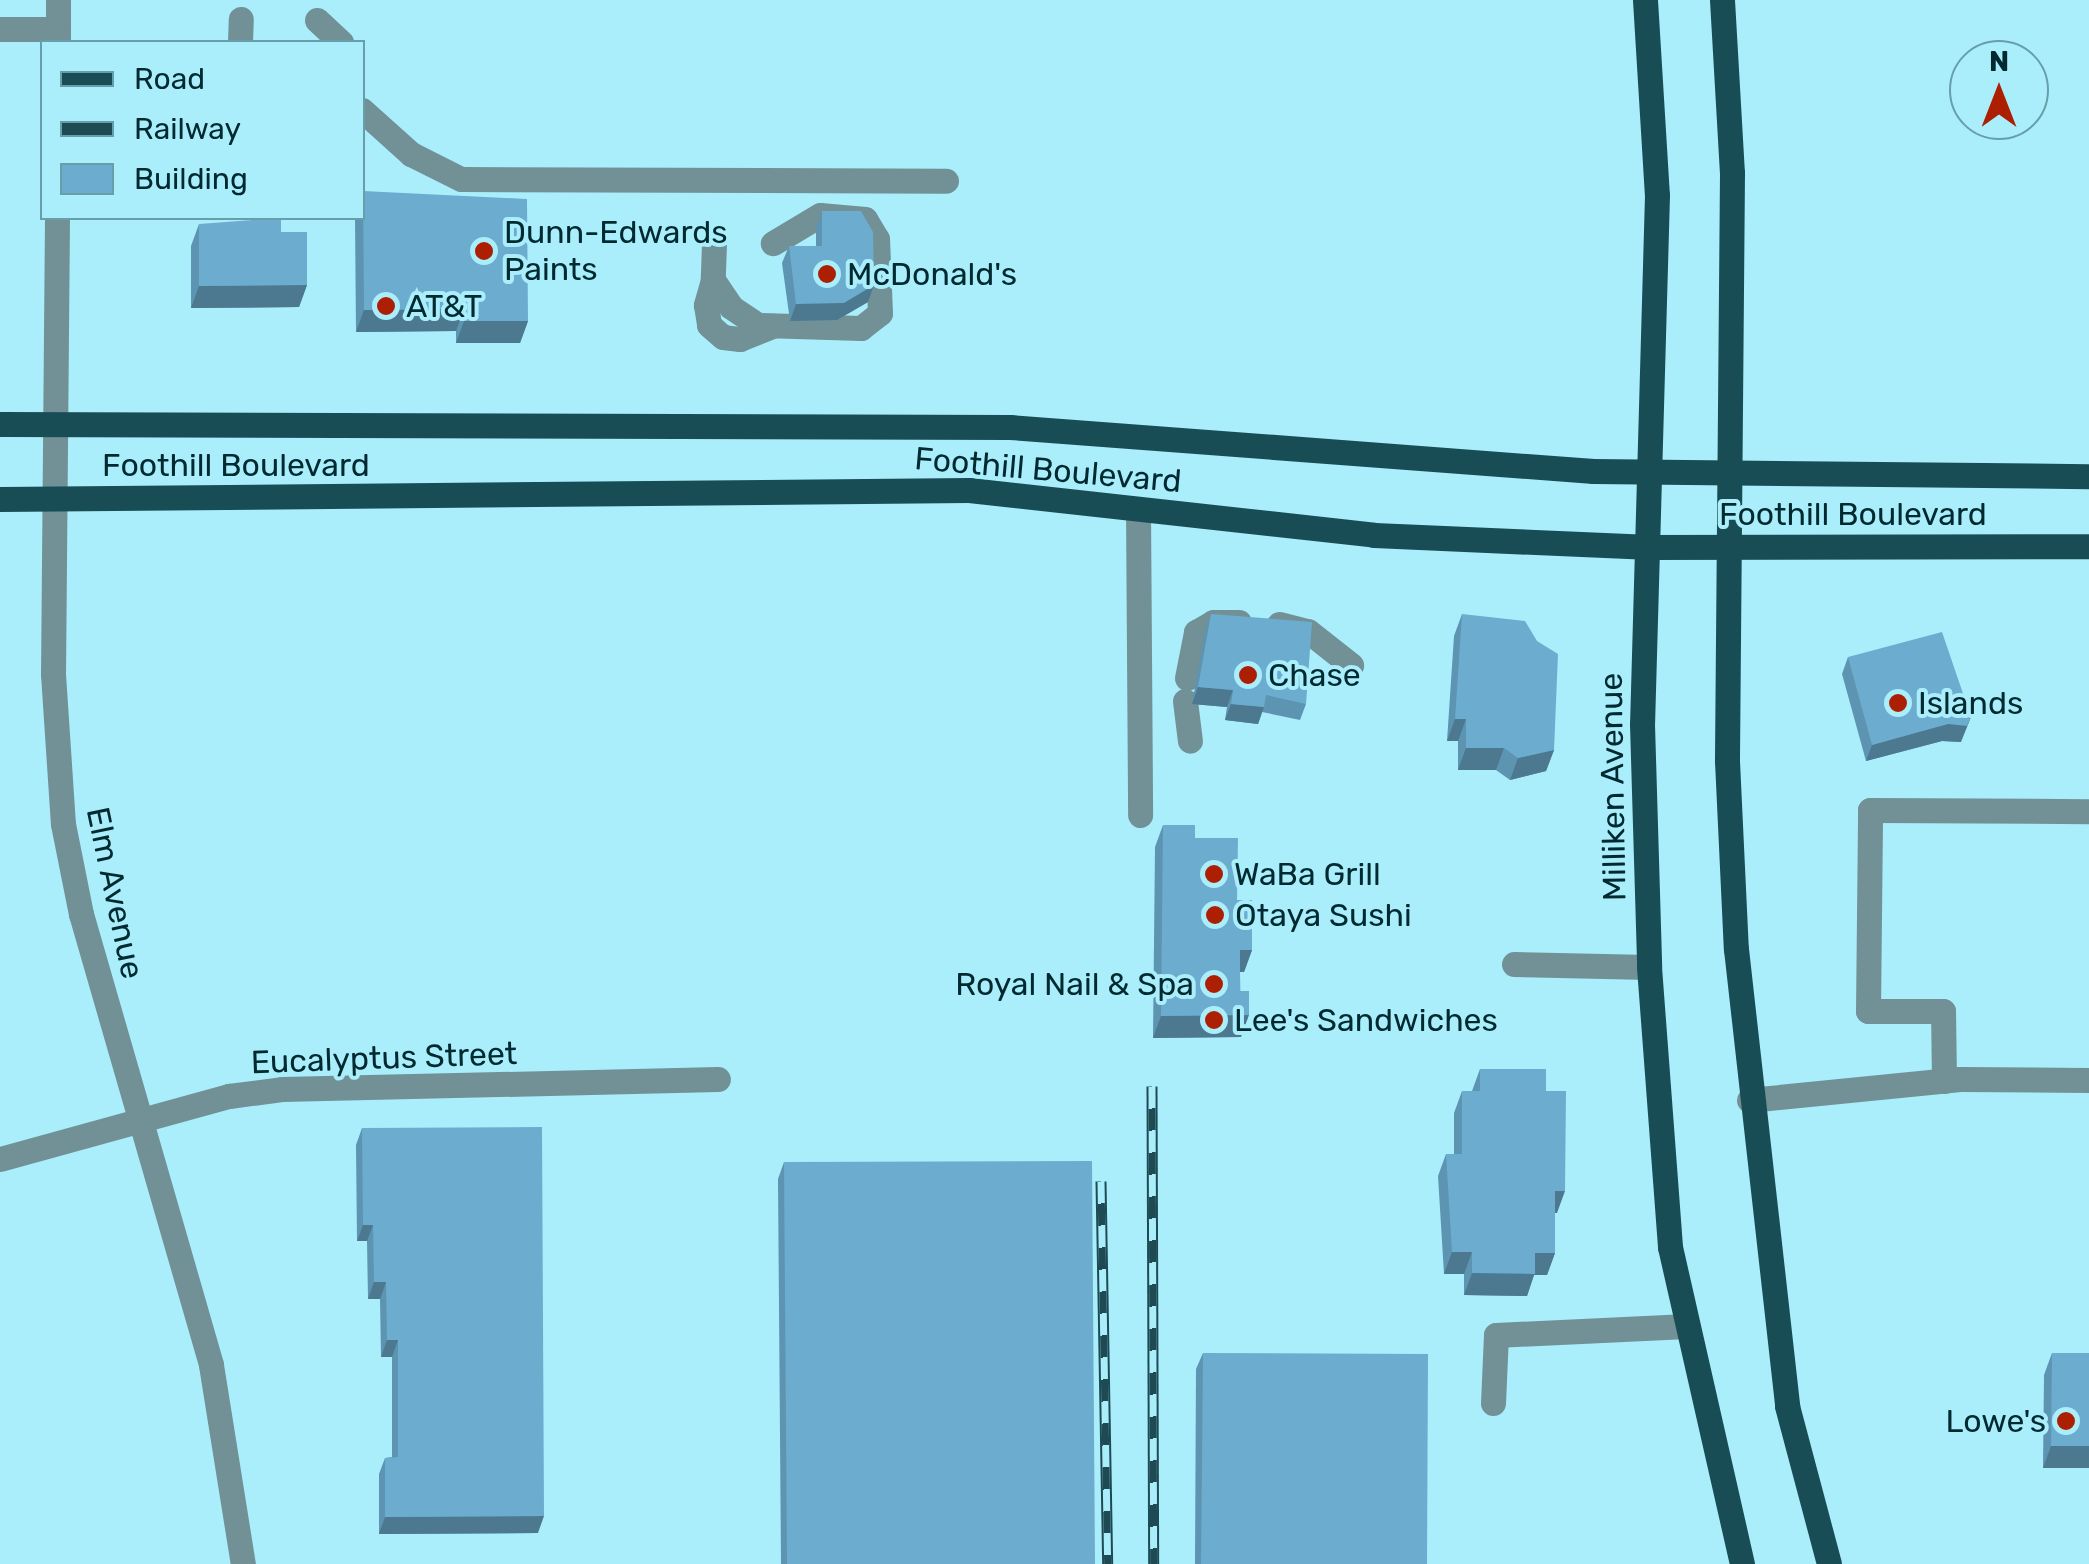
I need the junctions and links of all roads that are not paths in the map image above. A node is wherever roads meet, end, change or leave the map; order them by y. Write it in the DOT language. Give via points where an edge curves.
graph roads {
  1 [pos="58,0"];
  2 [pos="1645,0"];
  3 [pos="1722,0"];
  4 [pos="317,20"];
  5 [pos="0,28"];
  6 [pos="58,36"];
  7 [pos="339,40"];
  8 [pos="365,113"];
  9 [pos="946,181"];
  10 [pos="57,220"];
  11 [pos="714,243"];
  12 [pos="773,243"];
  13 [pos="0,424"];
  14 [pos="58,424"];
  15 [pos="1651,473"];
  16 [pos="1728,473"];
  17 [pos="2089,476"];
  18 [pos="0,499"];
  19 [pos="58,499"];
  20 [pos="1138,509"];
  21 [pos="2089,546"];
  22 [pos="1645,547"];
  23 [pos="1730,547"];
  24 [pos="1350,665"];
  25 [pos="1190,741"];
  26 [pos="2089,811"];
  27 [pos="1140,815"];
  28 [pos="1514,964"];
  29 [pos="1648,966"];
  30 [pos="718,1079"];
  31 [pos="2089,1080"];
  32 [pos="1944,1081"];
  33 [pos="1749,1100"];
  34 [pos="139,1124"];
  35 [pos="0,1159"];
  36 [pos="1687,1326"];
  37 [pos="1493,1403"];
  38 [pos="243,1564"];
  39 [pos="1742,1564"];
  40 [pos="1829,1564"];
  1 -- 6 [label="street"];
  2 -- 15 [label="main road, Milliken Avenue" via="1658,195"];
  3 -- 16 [label="main road" via="1732,173"];
  4 -- 7 [label="street"];
  5 -- 6 [label="street"];
  8 -- 9 [label="street" via="411,154 461,179"];
  10 -- 14 [label="street, Elm Avenue"];
  11 -- 12 [label="street" via="713,280 732,307 758,326 861,328 880,312 877,239 865,220 820,215"];
  13 -- 14 [label="main road, Foothill Boulevard"];
  14 -- 15 [label="main road, Foothill Boulevard" via="1010,427 1422,463"];
  14 -- 19 [label="street, Elm Avenue"];
  15 -- 16 [label="main road, Foothill Boulevard"];
  15 -- 22 [label="main road, Milliken Avenue"];
  16 -- 17 [label="main road, Foothill Boulevard"];
  16 -- 23 [label="main road"];
  18 -- 19 [label="main road, Foothill Boulevard"];
  19 -- 20 [label="main road, Foothill Boulevard" via="834,488 968,490"];
  19 -- 34 [label="street, Elm Avenue" via="54,725 64,824 81,914"];
  20 -- 22 [label="main road, Foothill Boulevard" via="1374,535"];
  20 -- 27 [label="street"];
  21 -- 23 [label="main road, Foothill Boulevard"];
  22 -- 23 [label="main road, Foothill Boulevard"];
  22 -- 29 [label="main road, Milliken Avenue"];
  23 -- 33 [label="main road" via="1727,761"];
  24 -- 25 [label="street" via="1308,631 1213,622 1196,632 1186,690"];
  26 -- 32 [label="street" via="1870,810 1868,1011 1943,1011"];
  28 -- 29 [label="street"];
  29 -- 36 [label="main road, Milliken Avenue" via="1670,1247"];
  30 -- 34 [label="street, Eucalyptus Street" via="282,1089 229,1096"];
  31 -- 32 [label="street"];
  32 -- 33 [label="street"];
  33 -- 40 [label="main road" via="1787,1406"];
  34 -- 35 [label="street, Eucalyptus Street"];
  34 -- 38 [label="street, Elm Avenue" via="210,1365 234,1476"];
  36 -- 37 [label="street" via="1496,1335"];
  36 -- 39 [label="main road, Milliken Avenue"];
}
